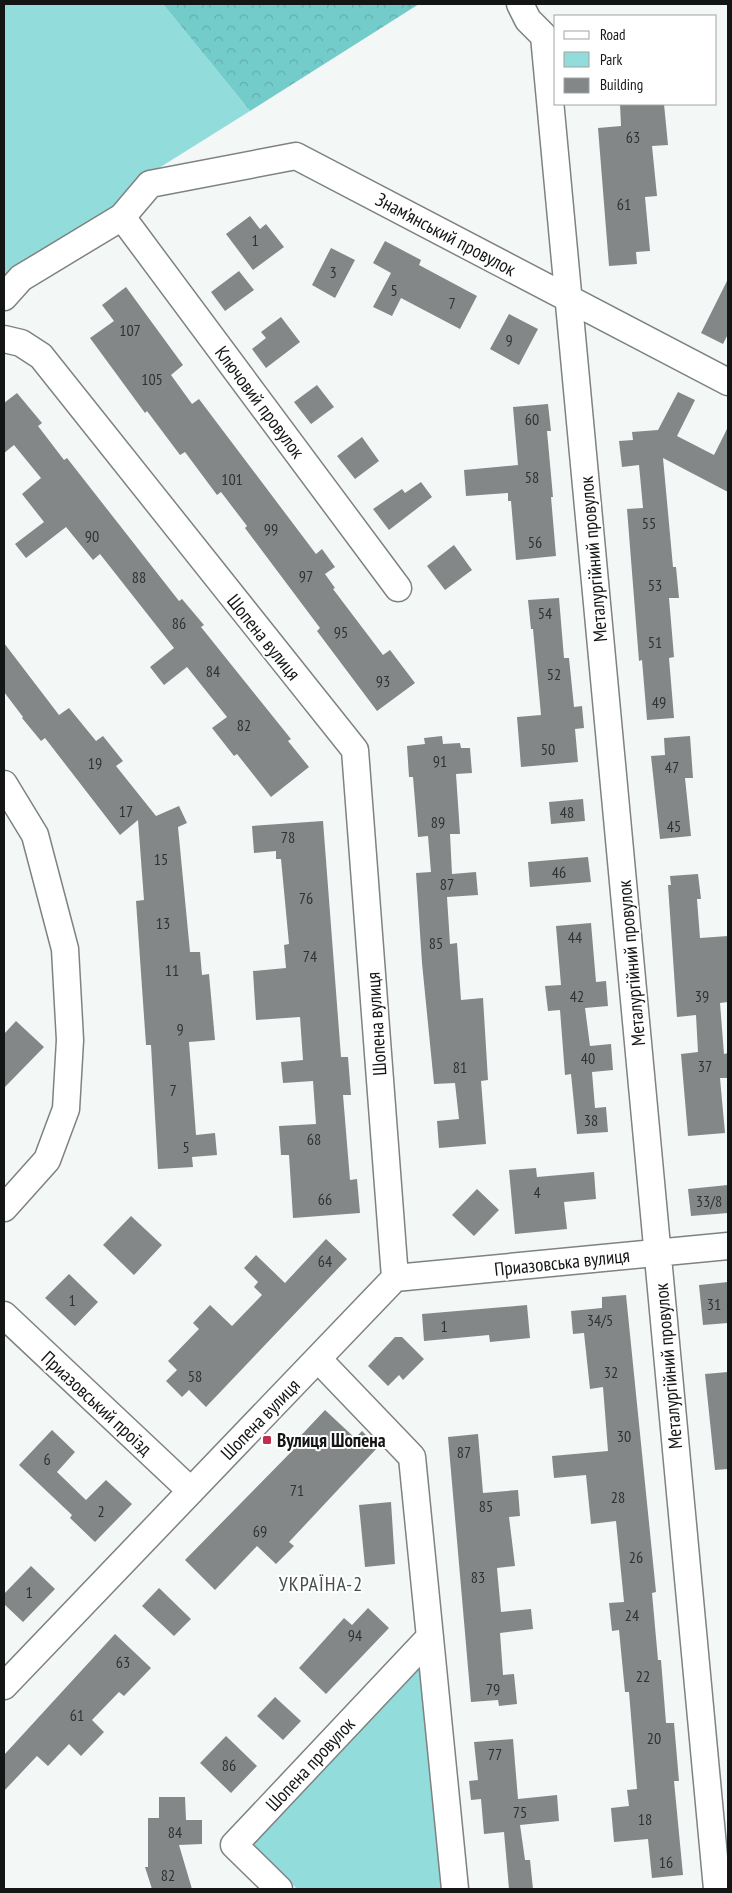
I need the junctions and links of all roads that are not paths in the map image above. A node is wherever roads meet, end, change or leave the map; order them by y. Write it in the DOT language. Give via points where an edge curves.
graph roads {
  1 [pos="520,4"];
  2 [pos="122,216"];
  3 [pos="4,297"];
  4 [pos="569,298"];
  5 [pos="4,339"];
  6 [pos="728,382"];
  7 [pos="398,588"];
  8 [pos="4,784"];
  9 [pos="4,1208"];
  10 [pos="728,1246"];
  11 [pos="658,1252"];
  12 [pos="395,1278"];
  13 [pos="4,1315"];
  14 [pos="318,1359"];
  15 [pos="191,1491"];
  16 [pos="430,1637"];
  17 [pos="9,1671"];
  18 [pos="279,1889"];
  19 [pos="455,1889"];
  20 [pos="717,1889"];
  1 -- 4 [label="street, Металургійний провулок" via="528,20 544,36"];
  2 -- 3 [label="street" via="21,278"];
  2 -- 4 [label="street, Знам’янський провулок" via="150,184 296,156"];
  2 -- 7 [label="street, Ключовий провулок"];
  4 -- 6 [label="street, Знам’янський провулок"];
  4 -- 11 [label="street, Металургійний провулок"];
  5 -- 12 [label="street, Шопена вулиця" via="21,343 41,356 355,750"];
  8 -- 9 [label="street" via="35,835 62,939 70,1040 66,1109 47,1160"];
  10 -- 11 [label="street, Приазовська вулиця"];
  11 -- 12 [label="street, Приазовська вулиця"];
  11 -- 20 [label="street, Металургійний провулок"];
  12 -- 14 [label="street, Шопена вулиця"];
  13 -- 15 [label="street, Приазовський проїзд"];
  14 -- 15 [label="street, Шопена вулиця"];
  14 -- 16 [label="street" via="412,1457"];
  15 -- 17 [label="street, Шопена вулиця"];
  16 -- 18 [label="street, Шопена провулок" via="234,1845"];
  16 -- 19 [label="street"];
}
